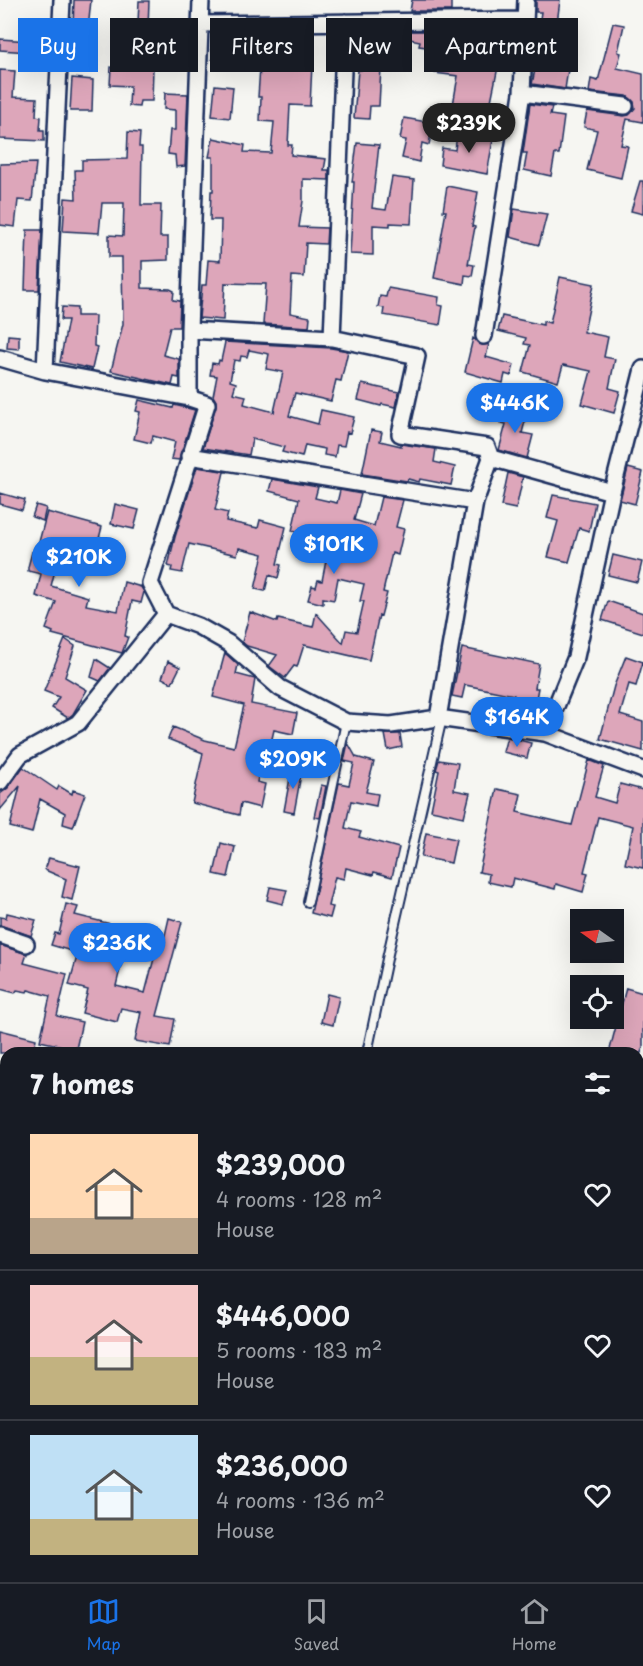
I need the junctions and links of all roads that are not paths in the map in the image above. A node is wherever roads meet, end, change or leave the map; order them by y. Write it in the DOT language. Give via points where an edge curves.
graph roads {
  1 [pos="62,0"];
  2 [pos="201,0"];
  3 [pos="526,0"];
  4 [pos="524,18"];
  5 [pos="326,22"];
  6 [pos="200,24"];
  7 [pos="343,72"];
  8 [pos="523,72"];
  9 [pos="522,93"];
  10 [pos="625,106"];
  11 [pos="189,330"];
  12 [pos="484,336"];
  13 [pos="332,338"];
  14 [pos="0,358"];
  15 [pos="643,369"];
  16 [pos="45,371"];
  17 [pos="189,398"];
  18 [pos="189,456"];
  19 [pos="491,459"];
  20 [pos="612,492"];
  21 [pos="475,502"];
  22 [pos="166,614"];
  23 [pos="440,718"];
  24 [pos="345,723"];
  25 [pos="545,733"];
  26 [pos="643,770"];
  27 [pos="0,782"];
  28 [pos="308,902"];
  29 [pos="0,935"];
  30 [pos="26,944"];
  31 [pos="369,1047"];
  1 -- 16 [label="street"];
  2 -- 6 [label="street"];
  3 -- 4 [label="street"];
  5 -- 6 [label="street"];
  6 -- 11 [label="street"];
  7 -- 13 [label="street"];
  8 -- 9 [label="street"];
  9 -- 10 [label="street"];
  9 -- 12 [label="street"];
  11 -- 13 [label="street"];
  11 -- 17 [label="street"];
  13 -- 19 [label="street" via="417,356 400,434 487,447"];
  14 -- 16 [label="street"];
  15 -- 20 [label="street"];
  16 -- 17 [label="street"];
  17 -- 18 [label="street" via="207,404"];
  18 -- 21 [label="street"];
  18 -- 22 [label="street" via="150,583"];
  19 -- 20 [label="street"];
  19 -- 21 [label="street"];
  20 -- 25 [label="street" via="576,657"];
  21 -- 23 [label="street"];
  22 -- 24 [label="street" via="228,643 280,688"];
  22 -- 27 [label="street" via="78,723 20,755"];
  23 -- 24 [label="street" via="391,725"];
  23 -- 25 [label="street"];
  23 -- 31 [label="lane"];
  24 -- 28 [label="lane"];
  25 -- 26 [label="street"];
  29 -- 30 [label="street"];
}
